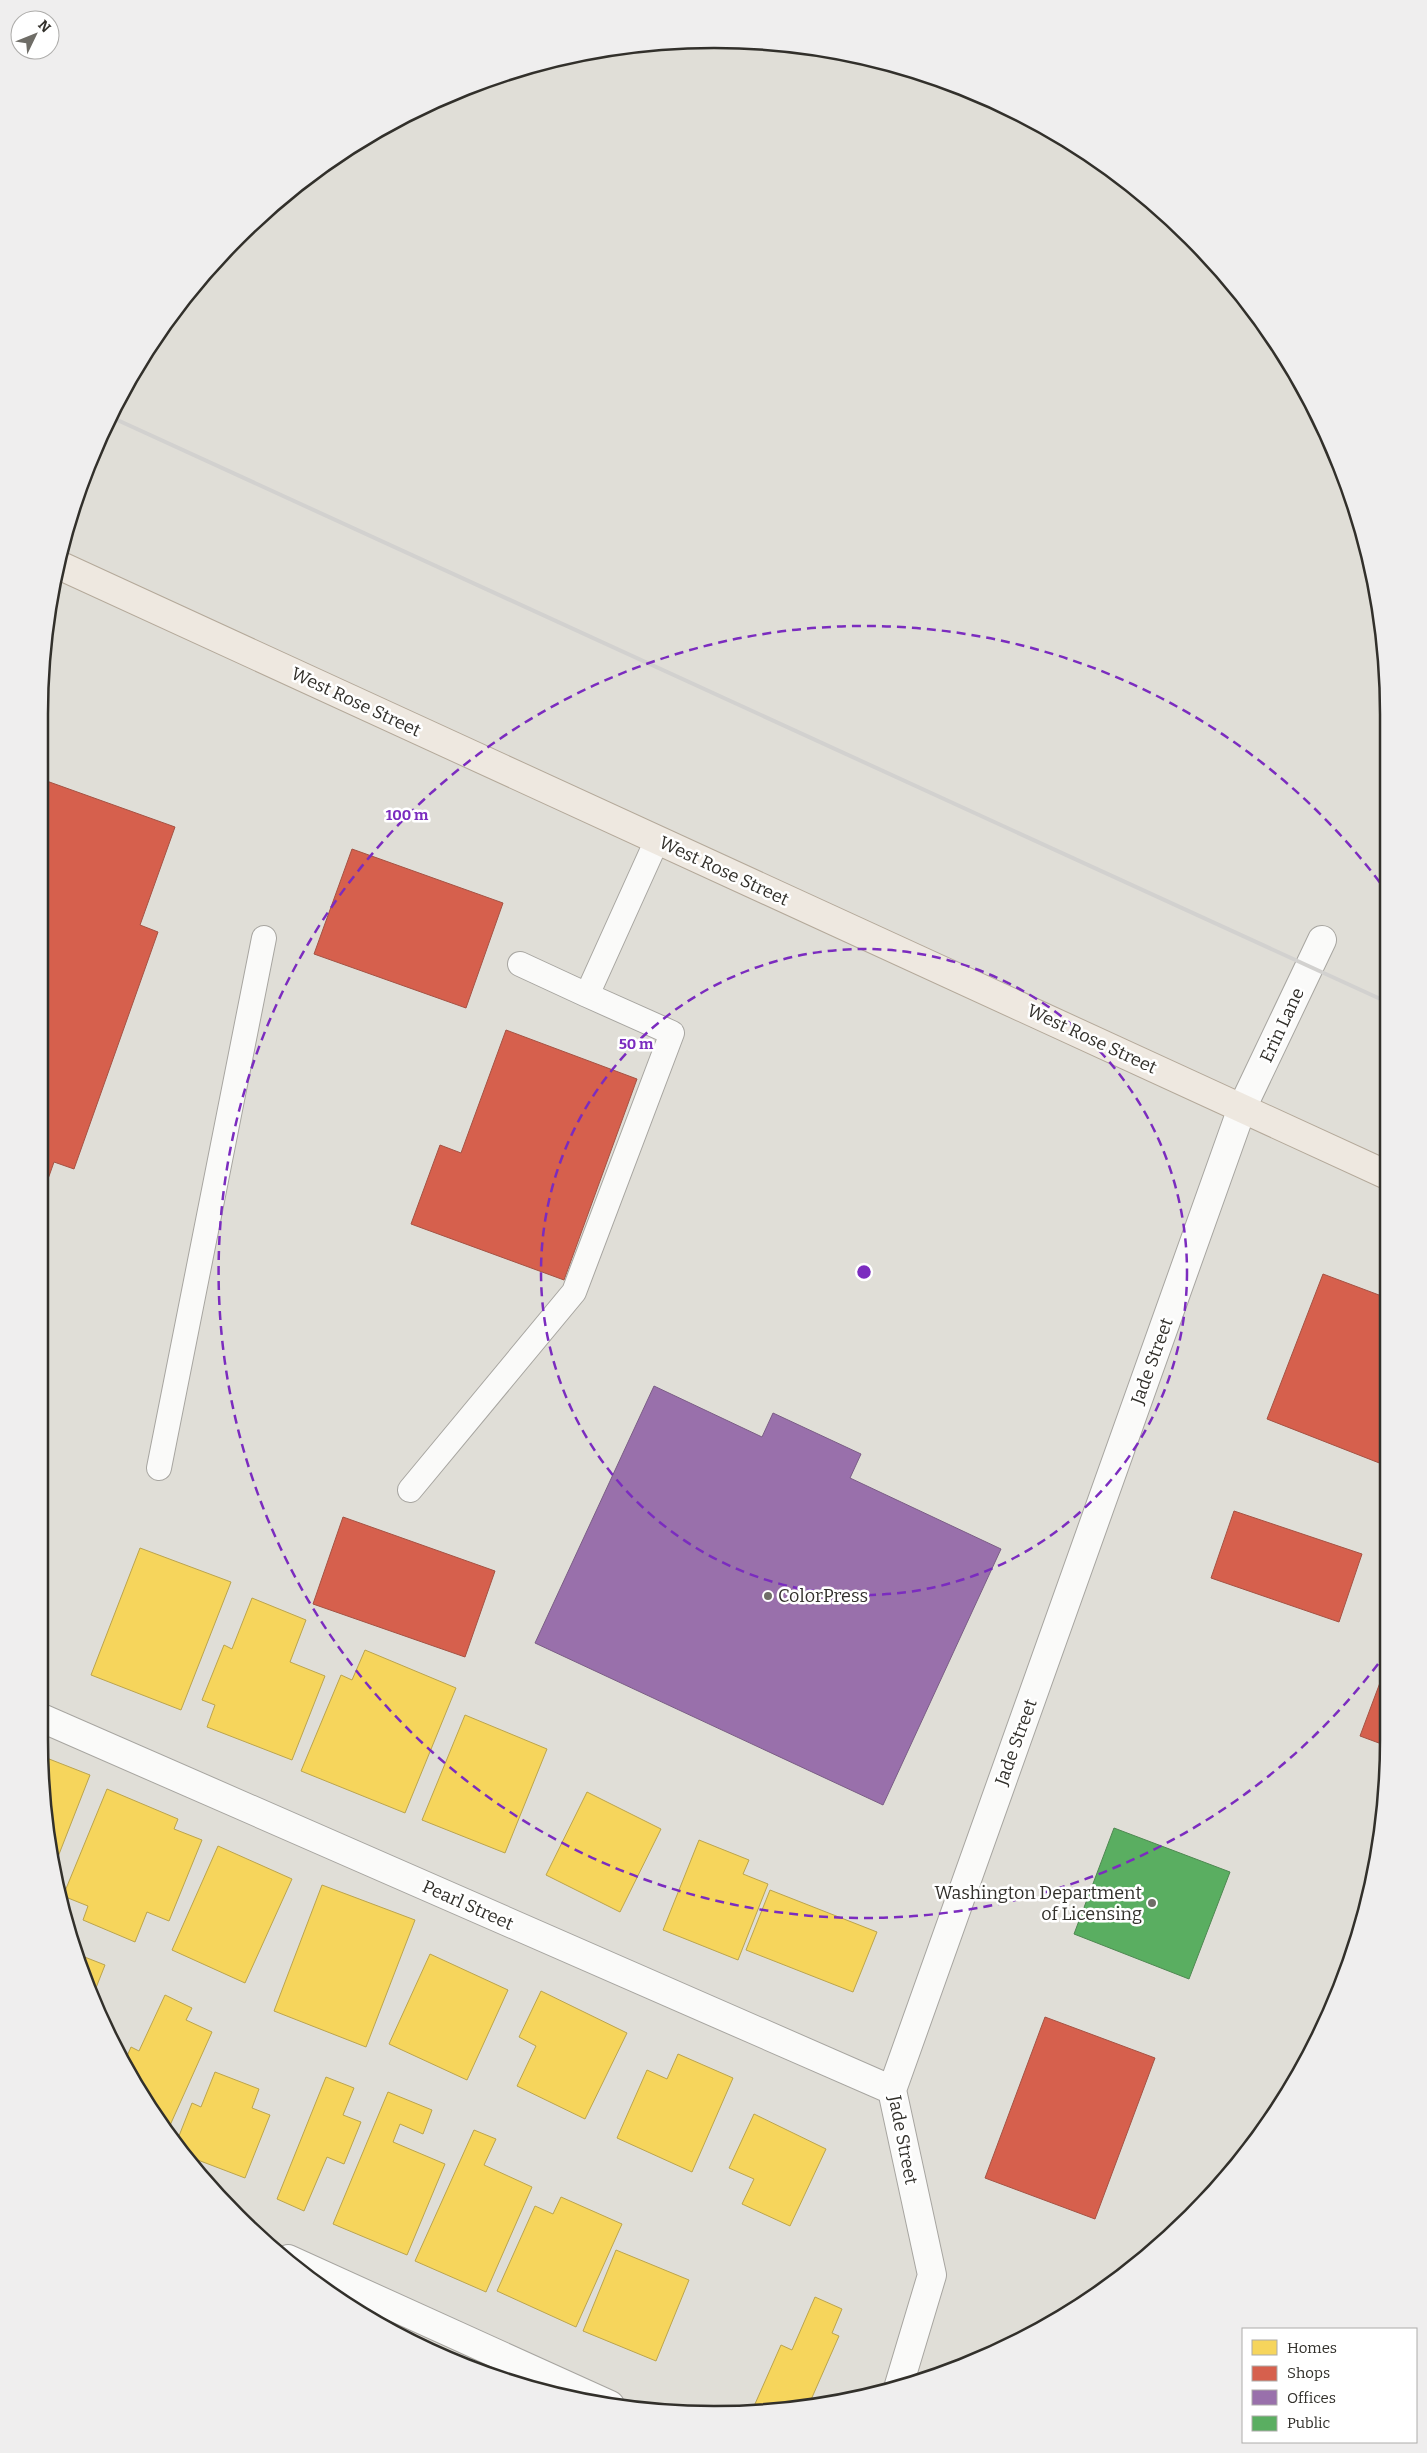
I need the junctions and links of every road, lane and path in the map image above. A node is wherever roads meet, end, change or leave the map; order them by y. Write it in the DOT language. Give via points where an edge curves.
graph roads {
  1 [pos="64,567"];
  2 [pos="657,840"];
  3 [pos="264,938"];
  4 [pos="1322,940"];
  5 [pos="520,964"];
  6 [pos="587,995"];
  7 [pos="1242,1108"];
  8 [pos="1380,1172"];
  9 [pos="159,1468"];
  10 [pos="410,1490"];
  11 [pos="48,1721"];
  12 [pos="892,2090"];
  13 [pos="308,2268"];
  14 [pos="901,2378"];
  15 [pos="583,2393"];
  1 -- 2 [label="main road, West Rose Street"];
  2 -- 6 [label="lane"];
  2 -- 7 [label="main road, West Rose Street"];
  3 -- 9 [label="lane"];
  4 -- 7 [label="street, Erin Lane"];
  5 -- 6 [label="lane"];
  6 -- 10 [label="lane" via="672,1033 574,1292"];
  7 -- 8 [label="main road, West Rose Street"];
  7 -- 12 [label="street, Jade Street"];
  11 -- 12 [label="street, Pearl Street"];
  12 -- 14 [label="street, Jade Street" via="932,2275"];
  13 -- 15 [label="street"];
}
